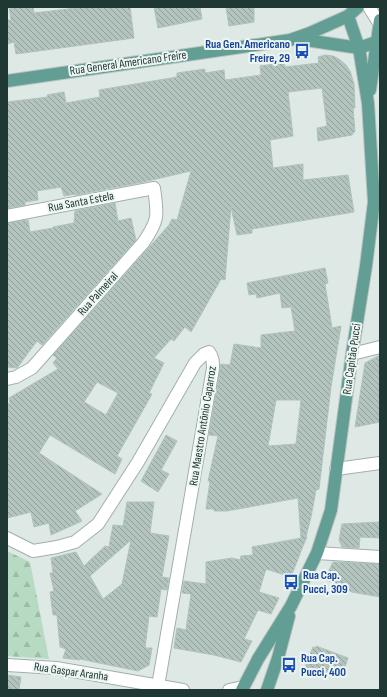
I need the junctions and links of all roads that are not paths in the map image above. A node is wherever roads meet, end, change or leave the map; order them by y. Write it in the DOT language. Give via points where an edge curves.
graph roads {
  1 [pos="358,7"];
  2 [pos="369,7"];
  3 [pos="346,11"];
  4 [pos="380,21"];
  5 [pos="296,38"];
  6 [pos="376,42"];
  7 [pos="359,48"];
  8 [pos="7,81"];
  9 [pos="368,103"];
  10 [pos="154,188"];
  11 [pos="7,216"];
  12 [pos="380,347"];
  13 [pos="352,354"];
  14 [pos="7,379"];
  15 [pos="380,463"];
  16 [pos="336,469"];
  17 [pos="7,538"];
  18 [pos="317,552"];
  19 [pos="380,557"];
  20 [pos="291,606"];
  21 [pos="7,665"];
  22 [pos="158,686"];
  23 [pos="242,688"];
  24 [pos="269,688"];
  25 [pos="183,690"];
  26 [pos="228,690"];
  1 -- 3 [label="main road"];
  2 -- 4 [label="street"];
  3 -- 5 [label="main road, Rua General Americano Freire"];
  3 -- 7 [label="main road, Rua Capitão Pucci"];
  4 -- 6 [label="main road, Rua Capitão Pucci"];
  5 -- 7 [label="main road, Rua General Americano Freire"];
  5 -- 8 [label="main road, Rua General Americano Freire"];
  6 -- 7 [label="main road, Rua General Americano Freire"];
  6 -- 9 [label="main road, Rua Capitão Pucci"];
  7 -- 9 [label="main road, Rua Capitão Pucci"];
  9 -- 13 [label="main road, Rua Capitão Pucci" via="374,202"];
  10 -- 11 [label="street, Rua Santa Estela"];
  10 -- 14 [label="street, Rua Palmeiral" via="157,217 154,228 143,243 32,368"];
  12 -- 13 [label="street"];
  13 -- 16 [label="main road, Rua Capitão Pucci"];
  15 -- 16 [label="street"];
  16 -- 18 [label="main road, Rua Capitão Pucci" via="331,510"];
  17 -- 22 [label="street, Rua Maestro Antônio Caparroz" via="33,551 75,542 98,524 138,462 195,363 208,352 212,356 213,368"];
  18 -- 19 [label="street"];
  18 -- 20 [label="main road, Rua Capitão Pucci"];
  20 -- 23 [label="main road, Rua Capitão Pucci"];
  20 -- 24 [label="main road, Rua Capitão Pucci"];
  21 -- 22 [label="street, Rua Gaspar Aranha" via="56,668"];
  22 -- 25 [label="street, Rua Gaspar Aranha"];
  23 -- 26 [label="street"];
}
